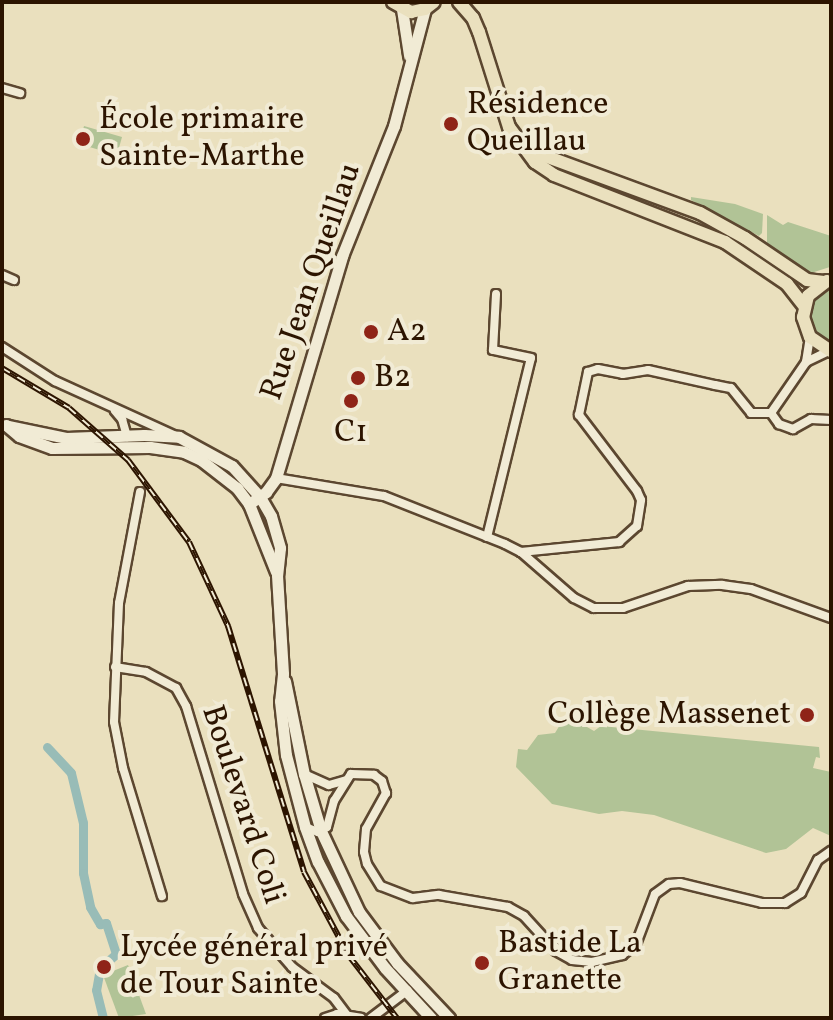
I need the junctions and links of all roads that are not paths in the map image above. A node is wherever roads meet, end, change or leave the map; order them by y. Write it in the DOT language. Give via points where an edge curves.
graph roads {
  1 [pos="431,4"];
  2 [pos="462,5"];
  3 [pos="398,6"];
  4 [pos="409,67"];
  5 [pos="2,88"];
  6 [pos="20,93"];
  7 [pos="523,148"];
  8 [pos="2,275"];
  9 [pos="14,280"];
  10 [pos="828,281"];
  11 [pos="496,294"];
  12 [pos="804,306"];
  13 [pos="810,337"];
  14 [pos="2,347"];
  15 [pos="830,351"];
  16 [pos="806,362"];
  17 [pos="111,408"];
  18 [pos="771,413"];
  19 [pos="831,420"];
  20 [pos="5,425"];
  21 [pos="124,435"];
  22 [pos="150,438"];
  23 [pos="276,478"];
  24 [pos="140,492"];
  25 [pos="254,500"];
  26 [pos="487,537"];
  27 [pos="521,552"];
  28 [pos="831,618"];
  29 [pos="115,667"];
  30 [pos="283,674"];
  31 [pos="304,774"];
  32 [pos="346,780"];
  33 [pos="305,827"];
  34 [pos="321,831"];
  35 [pos="831,851"];
  36 [pos="162,896"];
  37 [pos="410,988"];
  38 [pos="346,1014"];
  39 [pos="325,1018"];
  40 [pos="361,1018"];
  41 [pos="371,1018"];
  42 [pos="431,1018"];
  43 [pos="449,1018"];
  1 -- 2 [label="main road"];
  1 -- 3 [label="main road"];
  1 -- 4 [label="main road, Rue Jean Queillau"];
  2 -- 7 [label="main road" via="479,32 509,127"];
  3 -- 4 [label="main road, Rue Jean Queillau"];
  4 -- 23 [label="main road, Rue Jean Queillau" via="394,126 342,256"];
  5 -- 6 [label="street"];
  7 -- 10 [label="main road" via="700,213 807,280"];
  7 -- 12 [label="main road" via="554,175 725,242 787,284"];
  8 -- 9 [label="street"];
  10 -- 12 [label="main road" via="815,288"];
  11 -- 26 [label="street" via="493,350 531,358"];
  12 -- 13 [label="main road"];
  13 -- 15 [label="main road"];
  13 -- 16 [label="street"];
  14 -- 17 [label="street"];
  15 -- 16 [label="street"];
  16 -- 18 [label="street"];
  17 -- 21 [label="street" via="122,419"];
  17 -- 22 [label="street"];
  18 -- 19 [label="street" via="779,424 793,429 811,419"];
  18 -- 27 [label="street" via="751,413 731,388 723,386 648,370 623,374 593,369 586,375 579,415 637,491 637,526 619,542"];
  20 -- 21 [label="main road" via="66,438"];
  20 -- 22 [label="main road" via="52,448"];
  21 -- 22 [label="main road"];
  21 -- 22 [label="street"];
  22 -- 25 [label="main road" via="201,460"];
  22 -- 25 [label="main road" via="179,437 232,466"];
  23 -- 25 [label="main road, Rue Jean Queillau"];
  23 -- 26 [label="street" via="384,496"];
  24 -- 29 [label="street" via="119,603"];
  25 -- 30 [label="main road" via="271,516 280,548"];
  26 -- 27 [label="street"];
  27 -- 28 [label="street" via="574,598 594,608 623,608 688,586 722,585 751,589"];
  29 -- 36 [label="street" via="114,722 123,768"];
  29 -- 38 [label="street, Boulevard Coli" via="146,672 176,688 258,928 292,967 334,998"];
  30 -- 31 [label="main road"];
  30 -- 33 [label="main road" via="286,755"];
  31 -- 32 [label="street" via="329,785"];
  31 -- 34 [label="main road"];
  32 -- 34 [label="street"];
  32 -- 35 [label="street" via="367,772 386,787 364,839 367,864 381,886 413,898 439,895 508,907 572,960 622,955 636,944 655,894 669,884 785,903 801,893 818,860"];
  33 -- 34 [label="street"];
  33 -- 37 [label="main road" via="346,916"];
  34 -- 37 [label="main road" via="359,912"];
  37 -- 41 [label="street"];
  37 -- 42 [label="main road"];
  37 -- 43 [label="main road"];
  38 -- 39 [label="street"];
  38 -- 40 [label="street"];
}
